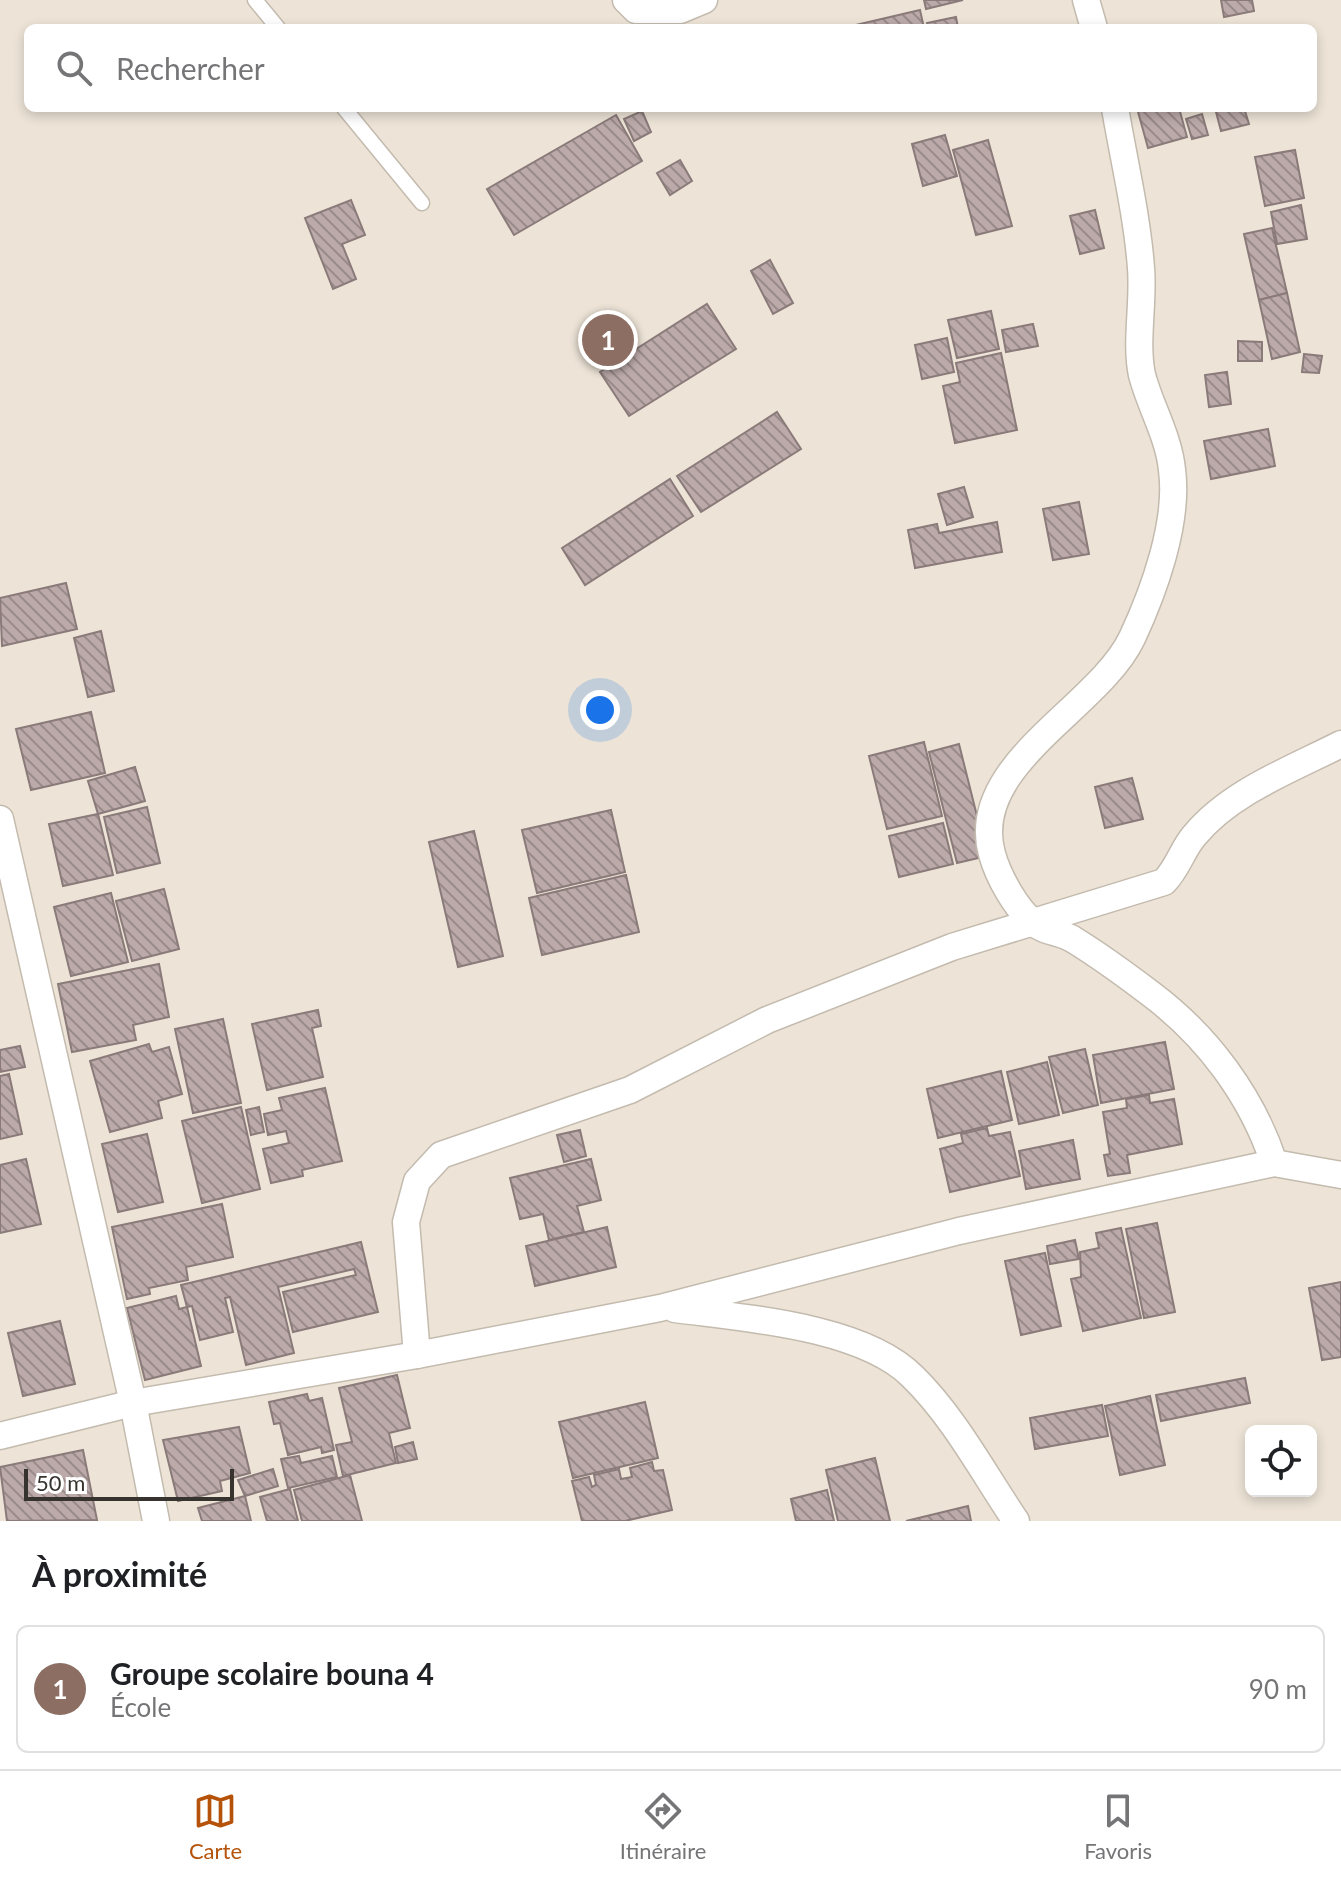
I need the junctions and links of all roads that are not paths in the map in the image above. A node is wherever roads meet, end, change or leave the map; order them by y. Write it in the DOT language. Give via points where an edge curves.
graph roads {
  1 [pos="255,0"];
  2 [pos="626,0"];
  3 [pos="704,0"];
  4 [pos="1086,0"];
  5 [pos="275,24"];
  6 [pos="1093,24"];
  7 [pos="347,112"];
  8 [pos="1116,112"];
  9 [pos="422,203"];
  10 [pos="1341,744"];
  11 [pos="0,819"];
  12 [pos="6,870"];
  13 [pos="1034,924"];
  14 [pos="1274,1163"];
  15 [pos="1341,1175"];
  16 [pos="660,1308"];
  17 [pos="417,1355"];
  18 [pos="133,1403"];
  19 [pos="0,1436"];
  20 [pos="156,1521"];
  21 [pos="1016,1521"];
  1 -- 5 [label="lane"];
  2 -- 3 [label="street" via="636,10 680,10"];
  4 -- 6 [label="street"];
  7 -- 9 [label="lane"];
  8 -- 13 [label="street" via="1141,268 1142,373 1172,470 1170,532 1131,640 1099,683 998,788 989,822 992,854 1011,894"];
  10 -- 13 [label="street" via="1227,806 1193,836 1164,882"];
  11 -- 12 [label="street"];
  12 -- 18 [label="street"];
  13 -- 14 [label="street" via="1072,938 1154,996 1196,1036 1247,1099"];
  13 -- 17 [label="street" via="877,976 767,1020 630,1090 441,1155 417,1181 406,1222"];
  14 -- 15 [label="street"];
  14 -- 16 [label="street" via="959,1231"];
  16 -- 17 [label="street"];
  16 -- 21 [label="street" via="783,1323 871,1348 912,1375"];
  17 -- 18 [label="street"];
  18 -- 19 [label="street"];
  18 -- 20 [label="street"];
}
